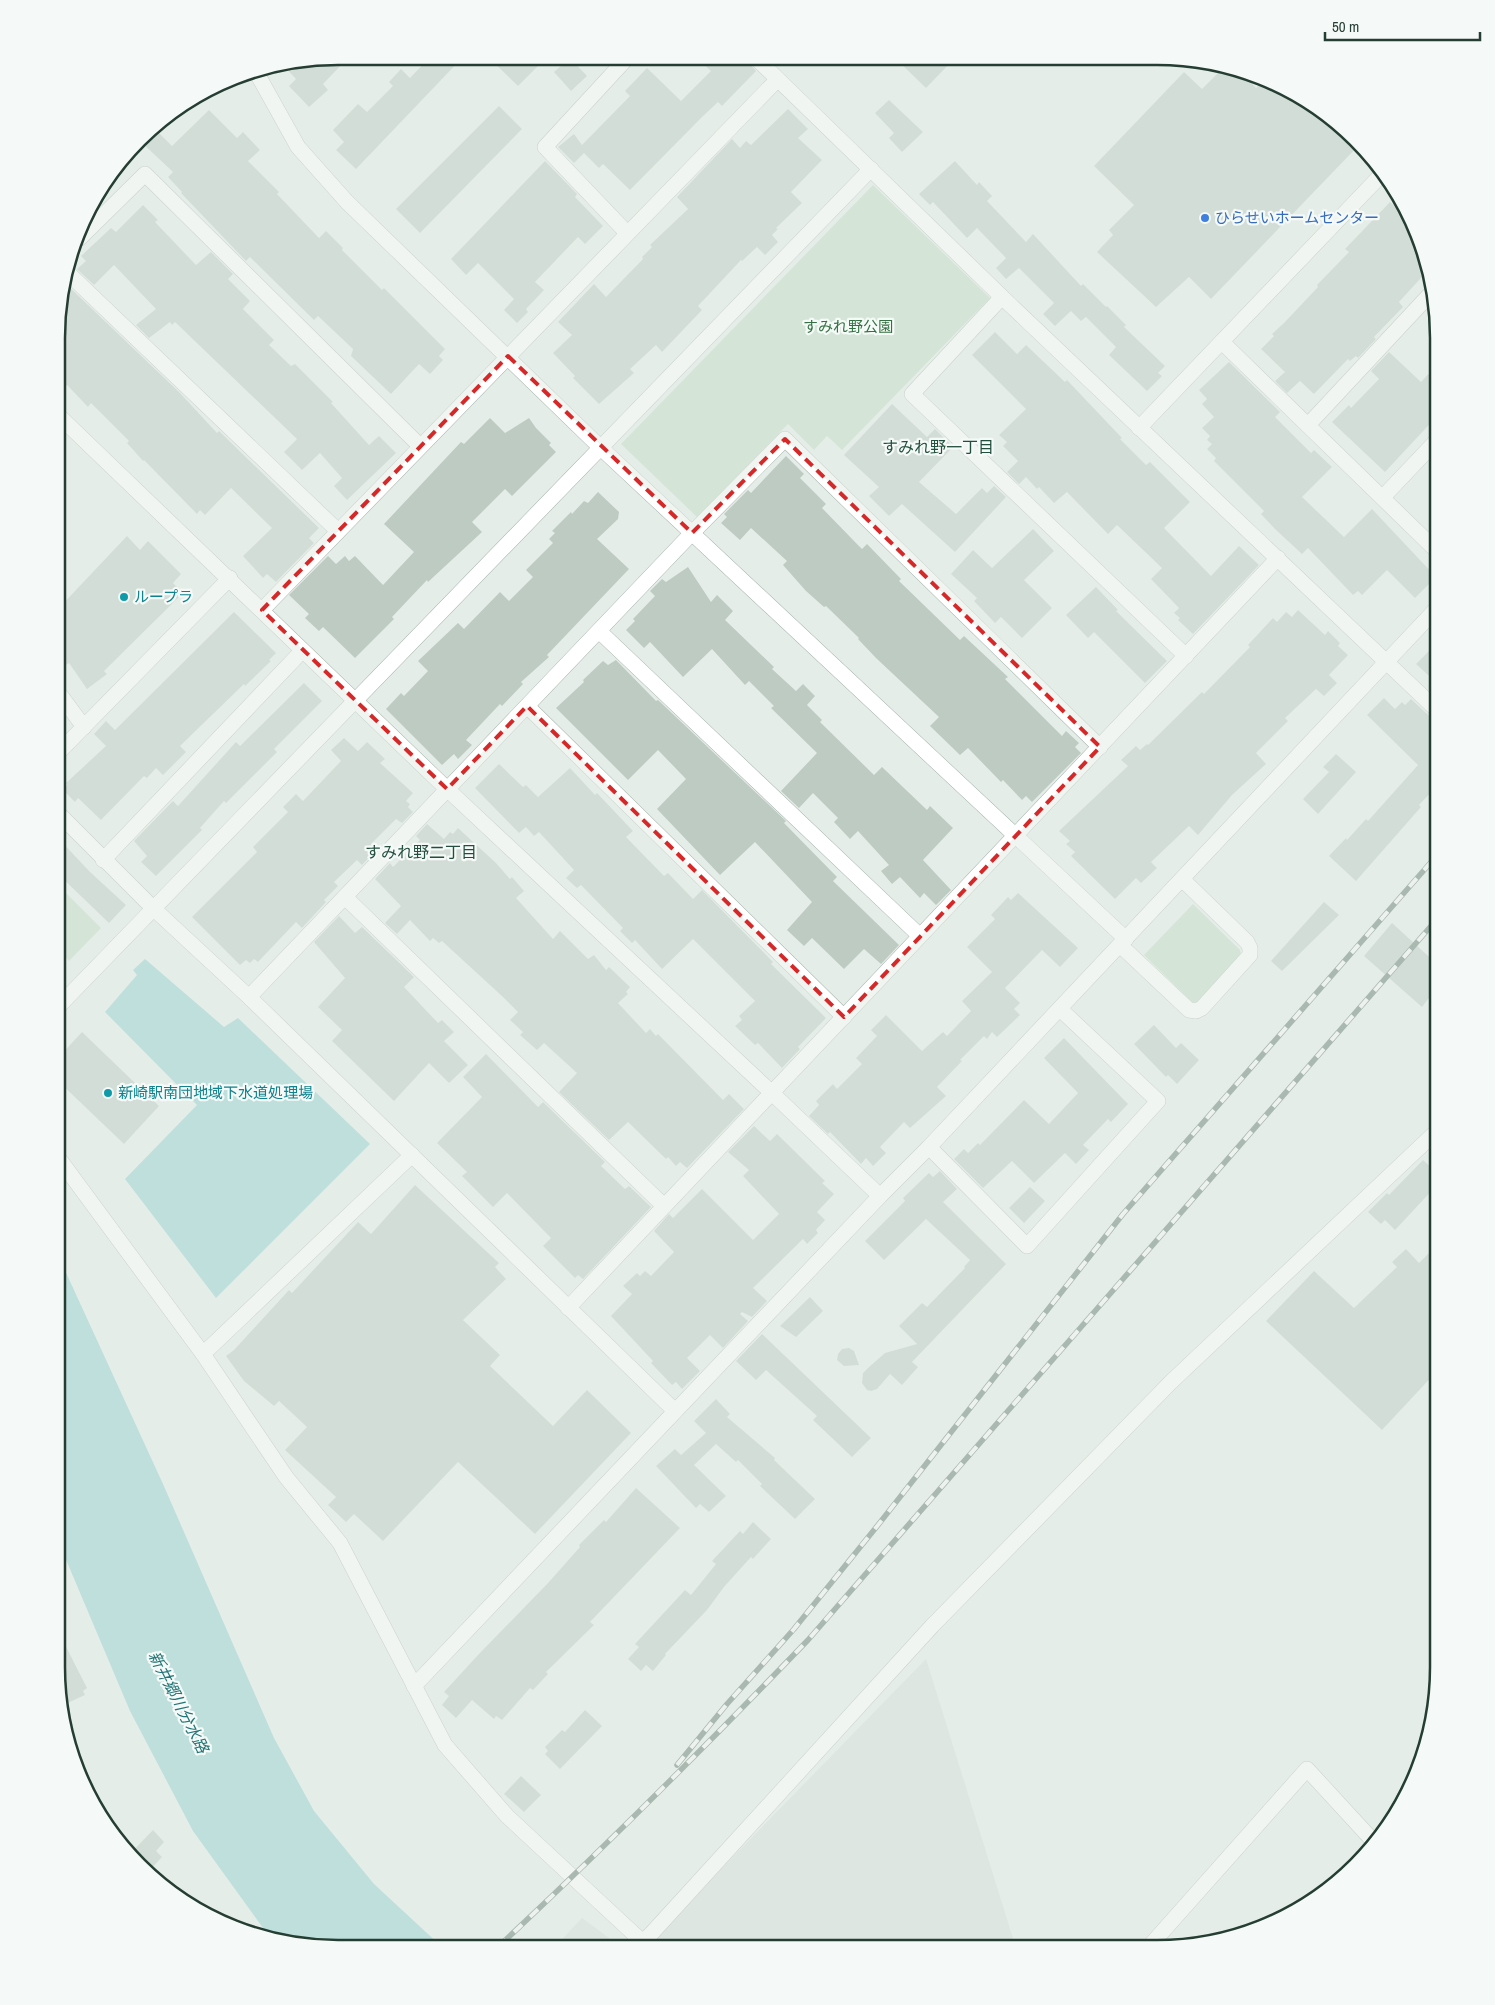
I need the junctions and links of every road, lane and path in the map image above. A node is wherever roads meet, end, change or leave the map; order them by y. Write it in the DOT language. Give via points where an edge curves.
graph roads {
  1 [pos="621,65"];
  2 [pos="762,65"];
  3 [pos="259,76"];
  4 [pos="778,80"];
  5 [pos="871,169"];
  6 [pos="1378,178"];
  7 [pos="87,231"];
  8 [pos="627,234"];
  9 [pos="72,277"];
  10 [pos="1002,297"];
  11 [pos="1427,297"];
  12 [pos="1222,342"];
  13 [pos="508,356"];
  14 [pos="65,422"];
  15 [pos="1308,425"];
  16 [pos="1139,428"];
  17 [pos="420,446"];
  18 [pos="1430,447"];
  19 [pos="601,448"];
  20 [pos="1383,497"];
  21 [pos="338,531"];
  22 [pos="692,533"];
  23 [pos="1430,544"];
  24 [pos="1278,558"];
  25 [pos="230,578"];
  26 [pos="262,610"];
  27 [pos="1430,615"];
  28 [pos="599,631"];
  29 [pos="302,651"];
  30 [pos="1186,656"];
  31 [pos="1386,661"];
  32 [pos="65,701"];
  33 [pos="356,702"];
  34 [pos="1430,703"];
  35 [pos="527,706"];
  36 [pos="84,727"];
  37 [pos="65,746"];
  38 [pos="1100,747"];
  39 [pos="447,789"];
  40 [pos="65,820"];
  41 [pos="1015,836"];
  42 [pos="103,860"];
  43 [pos="1182,879"];
  44 [pos="345,897"];
  45 [pos="154,909"];
  46 [pos="920,936"];
  47 [pos="1123,942"];
  48 [pos="248,997"];
  49 [pos="65,1000"];
  50 [pos="1060,1009"];
  51 [pos="844,1017"];
  52 [pos="772,1093"];
  53 [pos="1430,1138"];
  54 [pos="929,1147"];
  55 [pos="412,1155"];
  56 [pos="65,1167"];
  57 [pos="880,1196"];
  58 [pos="664,1206"];
  59 [pos="568,1308"];
  60 [pos="204,1354"];
  61 [pos="675,1411"];
  62 [pos="414,1686"];
  63 [pos="1370,1838"];
  64 [pos="640,1940"];
  65 [pos="649,1940"];
  66 [pos="1155,1940"];
  1 -- 8 [label="street" via="545,148"];
  2 -- 4 [label="street"];
  3 -- 13 [label="street" via="298,147 347,202"];
  4 -- 5 [label="street"];
  4 -- 8 [label="street"];
  5 -- 10 [label="street"];
  5 -- 19 [label="street"];
  6 -- 12 [label="street"];
  7 -- 17 [label="street" via="144,174"];
  8 -- 13 [label="street"];
  9 -- 21 [label="street"];
  10 -- 16 [label="street"];
  10 -- 30 [label="street" via="912,394"];
  11 -- 15 [label="street"];
  12 -- 15 [label="street"];
  12 -- 16 [label="street"];
  13 -- 17 [label="street"];
  13 -- 19 [label="street"];
  14 -- 25 [label="street"];
  15 -- 20 [label="street"];
  16 -- 24 [label="street"];
  17 -- 21 [label="street"];
  18 -- 20 [label="street"];
  19 -- 22 [label="street"];
  19 -- 33 [label="street"];
  20 -- 23 [label="street"];
  21 -- 26 [label="street"];
  22 -- 28 [label="street"];
  22 -- 38 [label="street" via="785,439"];
  22 -- 41 [label="street"];
  24 -- 30 [label="street"];
  24 -- 31 [label="street"];
  25 -- 26 [label="street"];
  25 -- 36 [label="street"];
  26 -- 29 [label="street"];
  27 -- 31 [label="street"];
  28 -- 35 [label="street"];
  28 -- 46 [label="street"];
  29 -- 33 [label="street"];
  29 -- 42 [label="street"];
  30 -- 38 [label="street"];
  31 -- 34 [label="street"];
  31 -- 43 [label="street"];
  32 -- 36 [label="street"];
  33 -- 39 [label="street"];
  33 -- 45 [label="street"];
  35 -- 39 [label="street"];
  35 -- 51 [label="street"];
  36 -- 37 [label="street"];
  38 -- 41 [label="street"];
  39 -- 44 [label="street"];
  39 -- 52 [label="street"];
  40 -- 42 [label="street"];
  41 -- 46 [label="street"];
  41 -- 47 [label="street"];
  42 -- 45 [label="street"];
  43 -- 47 [label="street"];
  43 -- 47 [label="street" via="1250,948 1250,955 1202,1008 1189,1010"];
  44 -- 48 [label="street"];
  44 -- 58 [label="street"];
  45 -- 48 [label="street"];
  45 -- 49 [label="street"];
  46 -- 51 [label="street"];
  47 -- 50 [label="street"];
  48 -- 55 [label="street"];
  50 -- 54 [label="street"];
  50 -- 54 [label="street" via="1158,1101 1028,1246"];
  51 -- 52 [label="street"];
  52 -- 57 [label="street"];
  52 -- 58 [label="street"];
  53 -- 65 [label="street" via="1172,1382 932,1626"];
  54 -- 57 [label="street"];
  55 -- 59 [label="street"];
  55 -- 60 [label="street"];
  56 -- 60 [label="street"];
  57 -- 61 [label="street"];
  58 -- 59 [label="street"];
  59 -- 61 [label="street"];
  60 -- 62 [label="street" via="286,1477 340,1543"];
  61 -- 62 [label="street"];
  62 -- 64 [label="street" via="445,1745 506,1816"];
  63 -- 66 [label="street" via="1307,1769"];
}
